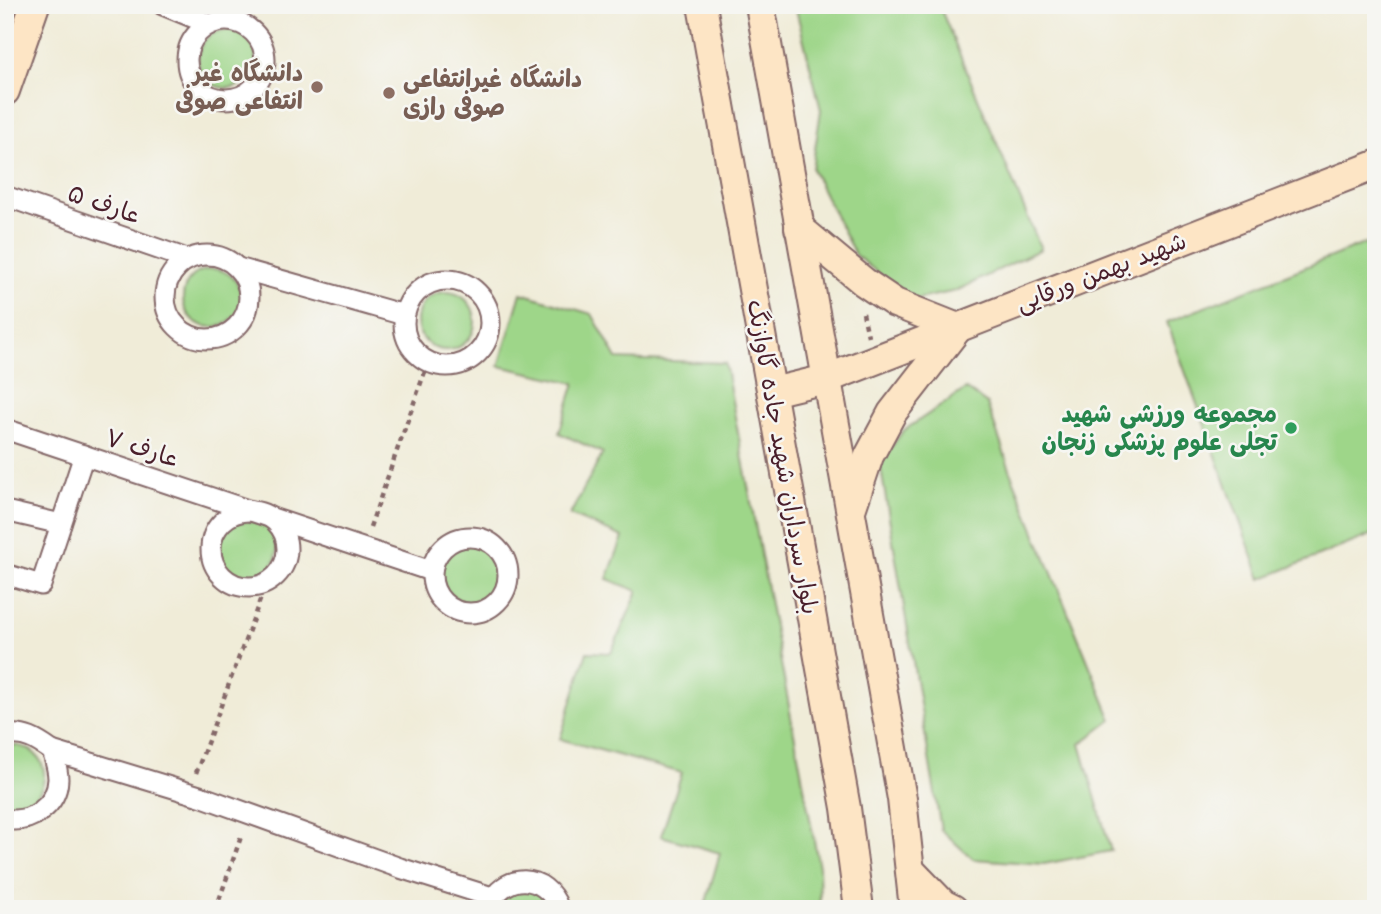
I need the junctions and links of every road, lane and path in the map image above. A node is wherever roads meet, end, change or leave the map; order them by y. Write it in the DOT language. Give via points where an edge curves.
graph roads {
  1 [pos="35,5"];
  2 [pos="163,5"];
  3 [pos="702,5"];
  4 [pos="760,5"];
  5 [pos="209,24"];
  6 [pos="5,91"];
  7 [pos="1376,164"];
  8 [pos="5,196"];
  9 [pos="800,228"];
  10 [pos="187,259"];
  11 [pos="238,268"];
  12 [pos="404,315"];
  13 [pos="958,328"];
  14 [pos="428,363"];
  15 [pos="827,379"];
  16 [pos="772,392"];
  17 [pos="5,429"];
  18 [pos="84,455"];
  19 [pos="851,509"];
  20 [pos="5,511"];
  21 [pos="263,514"];
  22 [pos="61,524"];
  23 [pos="363,548"];
  24 [pos="431,571"];
  25 [pos="5,574"];
  26 [pos="266,584"];
  27 [pos="5,730"];
  28 [pos="5,736"];
  29 [pos="26,736"];
  30 [pos="52,751"];
  31 [pos="189,793"];
  32 [pos="249,814"];
  33 [pos="5,819"];
  34 [pos="911,871"];
  35 [pos="490,903"];
  36 [pos="216,909"];
  37 [pos="559,909"];
  38 [pos="859,909"];
  39 [pos="914,909"];
  40 [pos="953,909"];
  1 -- 6 [label="main road"];
  2 -- 5 [label="street"];
  3 -- 16 [label="main road, بلوار سرداران شهید جاده گاوازنگ"];
  4 -- 9 [label="main road"];
  5 -- 5 [label="street" via="198,32 186,55 191,80 211,97 236,99 258,84 264,72 263,46 257,35 234,21"];
  7 -- 13 [label="main road, شهید بهمن ورقایی"];
  8 -- 10 [label="street, عارف ۵"];
  9 -- 13 [label="main road" via="895,303"];
  9 -- 15 [label="main road"];
  10 -- 11 [label="street" via="214,255"];
  10 -- 11 [label="street" via="168,280 166,307 181,331 193,337 221,337 243,320 250,293"];
  11 -- 12 [label="street"];
  12 -- 14 [label="street" via="408,343"];
  12 -- 14 [label="street" via="418,290 444,280 471,288 488,310 490,324 480,351 456,366"];
  13 -- 15 [label="main road, شهید بهمن ورقایی"];
  13 -- 19 [label="main road" via="892,414 869,456"];
  14 -- 23 [label="path"];
  15 -- 16 [label="main road, شهید بهمن ورقایی"];
  15 -- 19 [label="main road"];
  16 -- 38 [label="main road, بلوار سرداران شهید جاده گاوازنگ" via="846,807"];
  17 -- 18 [label="street, عارف ۷"];
  18 -- 21 [label="street, عارف ۷"];
  18 -- 22 [label="street"];
  19 -- 34 [label="main road"];
  20 -- 22 [label="street"];
  21 -- 23 [label="street, عارف ۷"];
  21 -- 26 [label="street" via="282,530 287,554 284,566"];
  21 -- 26 [label="street" via="238,513 227,519 218,527 211,551 220,574 230,582 241,587"];
  22 -- 25 [label="street" via="41,585"];
  23 -- 24 [label="street, عارف ۷"];
  26 -- 31 [label="path"];
  27 -- 29 [label="street"];
  28 -- 29 [label="street"];
  29 -- 30 [label="street"];
  30 -- 31 [label="street"];
  30 -- 33 [label="street" via="58,779 48,805 24,819"];
  31 -- 32 [label="street"];
  32 -- 35 [label="street"];
  32 -- 36 [label="path"];
  34 -- 39 [label="main road"];
  34 -- 40 [label="main road"];
  35 -- 37 [label="street" via="511,883 523,880 546,887"];
}
